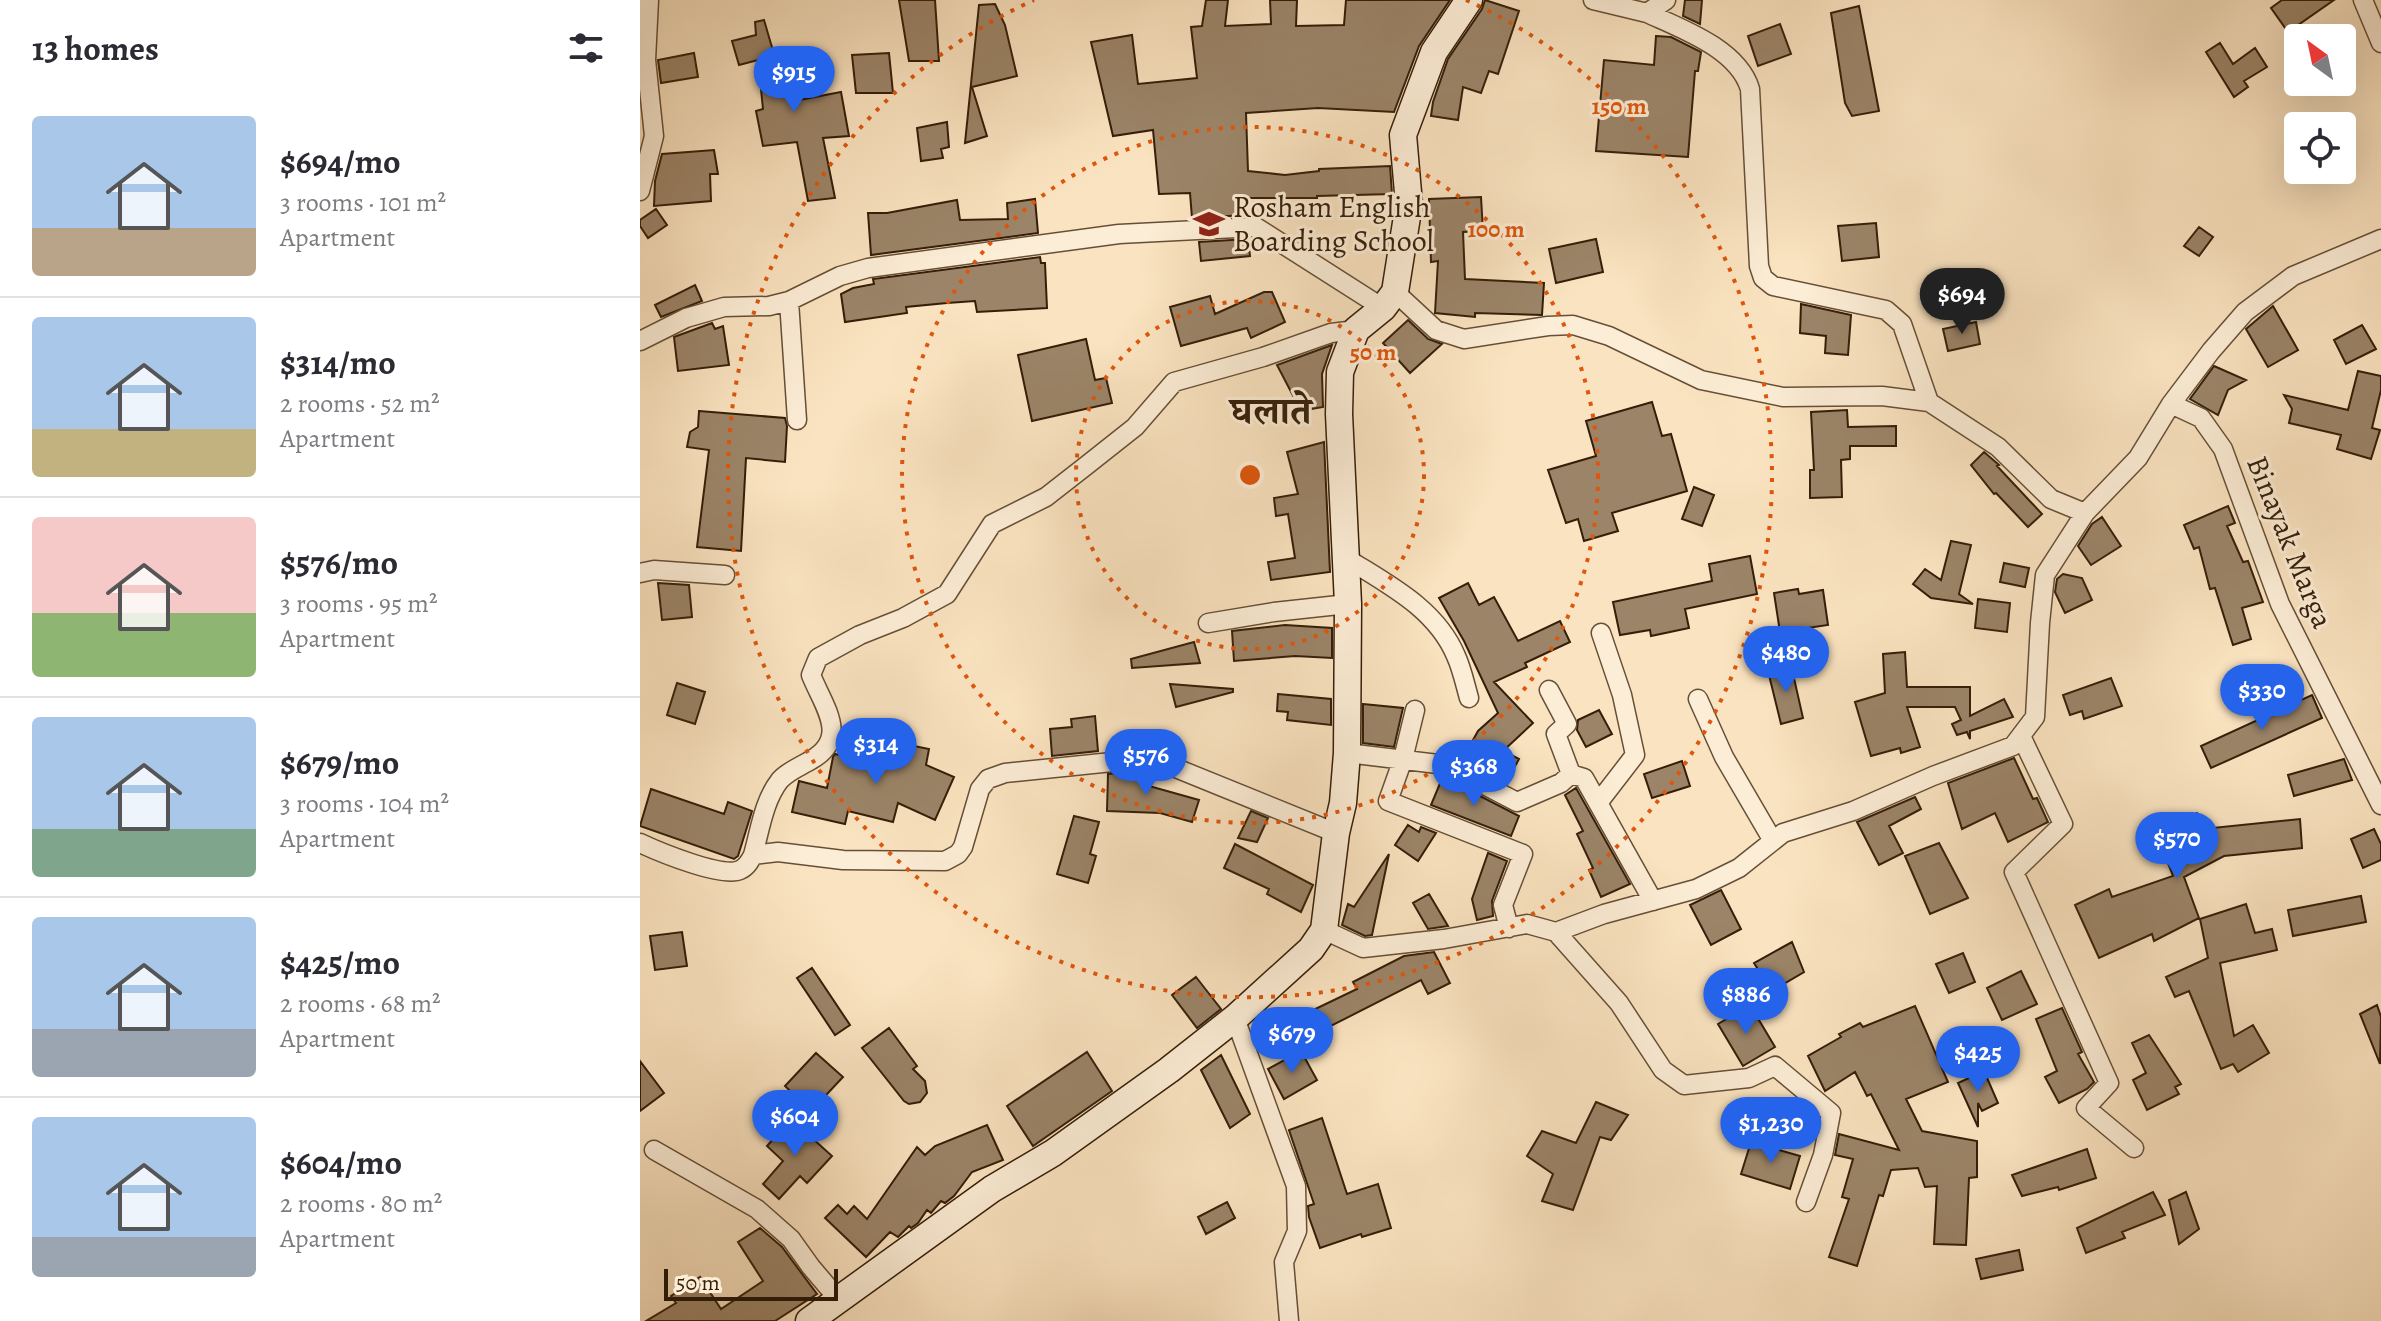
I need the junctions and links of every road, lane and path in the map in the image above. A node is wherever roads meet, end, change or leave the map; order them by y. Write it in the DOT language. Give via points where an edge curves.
graph roads {
  1 [pos="649,0"];
  2 [pos="1469,0"];
  3 [pos="1593,0"];
  4 [pos="1666,0"];
  5 [pos="2363,0"];
  6 [pos="1647,13"];
  7 [pos="2381,43"];
  8 [pos="640,191"];
  9 [pos="2381,239"];
  10 [pos="1389,300"];
  11 [pos="789,301"];
  12 [pos="1356,330"];
  13 [pos="640,341"];
  14 [pos="1929,402"];
  15 [pos="2171,404"];
  16 [pos="797,420"];
  17 [pos="2085,513"];
  18 [pos="1346,558"];
  19 [pos="640,573"];
  20 [pos="725,575"];
  21 [pos="1348,604"];
  22 [pos="1208,623"];
  23 [pos="1601,633"];
  24 [pos="1549,690"];
  25 [pos="1469,698"];
  26 [pos="1698,699"];
  27 [pos="1415,710"];
  28 [pos="2021,736"];
  29 [pos="1347,753"];
  30 [pos="1403,759"];
  31 [pos="1571,774"];
  32 [pos="1598,803"];
  33 [pos="2381,805"];
  34 [pos="1336,833"];
  35 [pos="1773,841"];
  36 [pos="640,843"];
  37 [pos="753,855"];
  38 [pos="1653,901"];
  39 [pos="1509,928"];
  40 [pos="1324,930"];
  41 [pos="1556,932"];
  42 [pos="1235,1018"];
  43 [pos="2134,1148"];
  44 [pos="654,1150"];
  45 [pos="1806,1202"];
  46 [pos="839,1300"];
  47 [pos="809,1321"];
  48 [pos="1289,1321"];
  1 -- 8 [label="street" via="646,60 654,136"];
  2 -- 10 [label="main road" via="1434,52 1403,135 1409,204"];
  3 -- 6 [label="street"];
  4 -- 6 [label="street"];
  5 -- 7 [label="street"];
  6 -- 14 [label="street" via="1700,37 1746,77 1763,278 1773,286 1886,310 1902,324"];
  9 -- 15 [label="street" via="2293,276 2245,312"];
  10 -- 11 [label="street" via="1256,227 1119,234 868,268"];
  10 -- 12 [label="main road"];
  10 -- 14 [label="street" via="1436,330 1464,339 1573,325 1609,336 1701,380 1783,397 1882,396"];
  11 -- 13 [label="street" via="724,307 686,318"];
  11 -- 16 [label="street"];
  12 -- 18 [label="main road" via="1340,372"];
  12 -- 37 [label="street" via="1174,382 1135,427 1046,497 992,524 947,594 818,658 811,675 833,729 832,740 822,753 783,776 770,793"];
  14 -- 17 [label="street" via="1998,447 2051,499"];
  15 -- 17 [label="street" via="2138,458"];
  15 -- 33 [label="street, Binayak Marga" via="2201,418 2223,449 2280,604"];
  17 -- 28 [label="street" via="2045,575 2035,717"];
  18 -- 21 [label="main road"];
  18 -- 25 [label="street" via="1415,602 1441,629 1456,655"];
  19 -- 20 [label="street"];
  21 -- 22 [label="street"];
  21 -- 29 [label="main road"];
  23 -- 32 [label="street" via="1635,755"];
  24 -- 31 [label="street" via="1567,724 1556,734"];
  26 -- 35 [label="street" via="1724,757"];
  27 -- 30 [label="street"];
  28 -- 35 [label="street" via="2013,746"];
  28 -- 43 [label="street" via="2063,824 2014,872 2109,1083 2086,1108"];
  29 -- 30 [label="street"];
  29 -- 34 [label="main road"];
  30 -- 31 [label="street" via="1446,765 1517,802"];
  30 -- 39 [label="street" via="1388,801 1523,854 1503,905"];
  31 -- 32 [label="street" via="1584,778"];
  32 -- 38 [label="street"];
  34 -- 37 [label="street" via="1151,758 988,779 980,789 963,847 945,861"];
  34 -- 40 [label="main road"];
  35 -- 38 [label="street" via="1739,868 1696,889"];
  36 -- 37 [label="street" via="727,872 739,870"];
  38 -- 41 [label="street"];
  39 -- 40 [label="street" via="1363,948"];
  39 -- 41 [label="street" via="1527,924"];
  40 -- 42 [label="main road" via="1311,949"];
  41 -- 45 [label="street" via="1619,1003 1663,1070 1684,1085 1749,1078 1775,1066 1831,1113"];
  42 -- 46 [label="main road" via="1066,1144 992,1189"];
  42 -- 48 [label="street" via="1296,1186 1297,1231 1284,1262"];
  44 -- 46 [label="street" via="757,1209 791,1239"];
  46 -- 47 [label="main road"];
}
